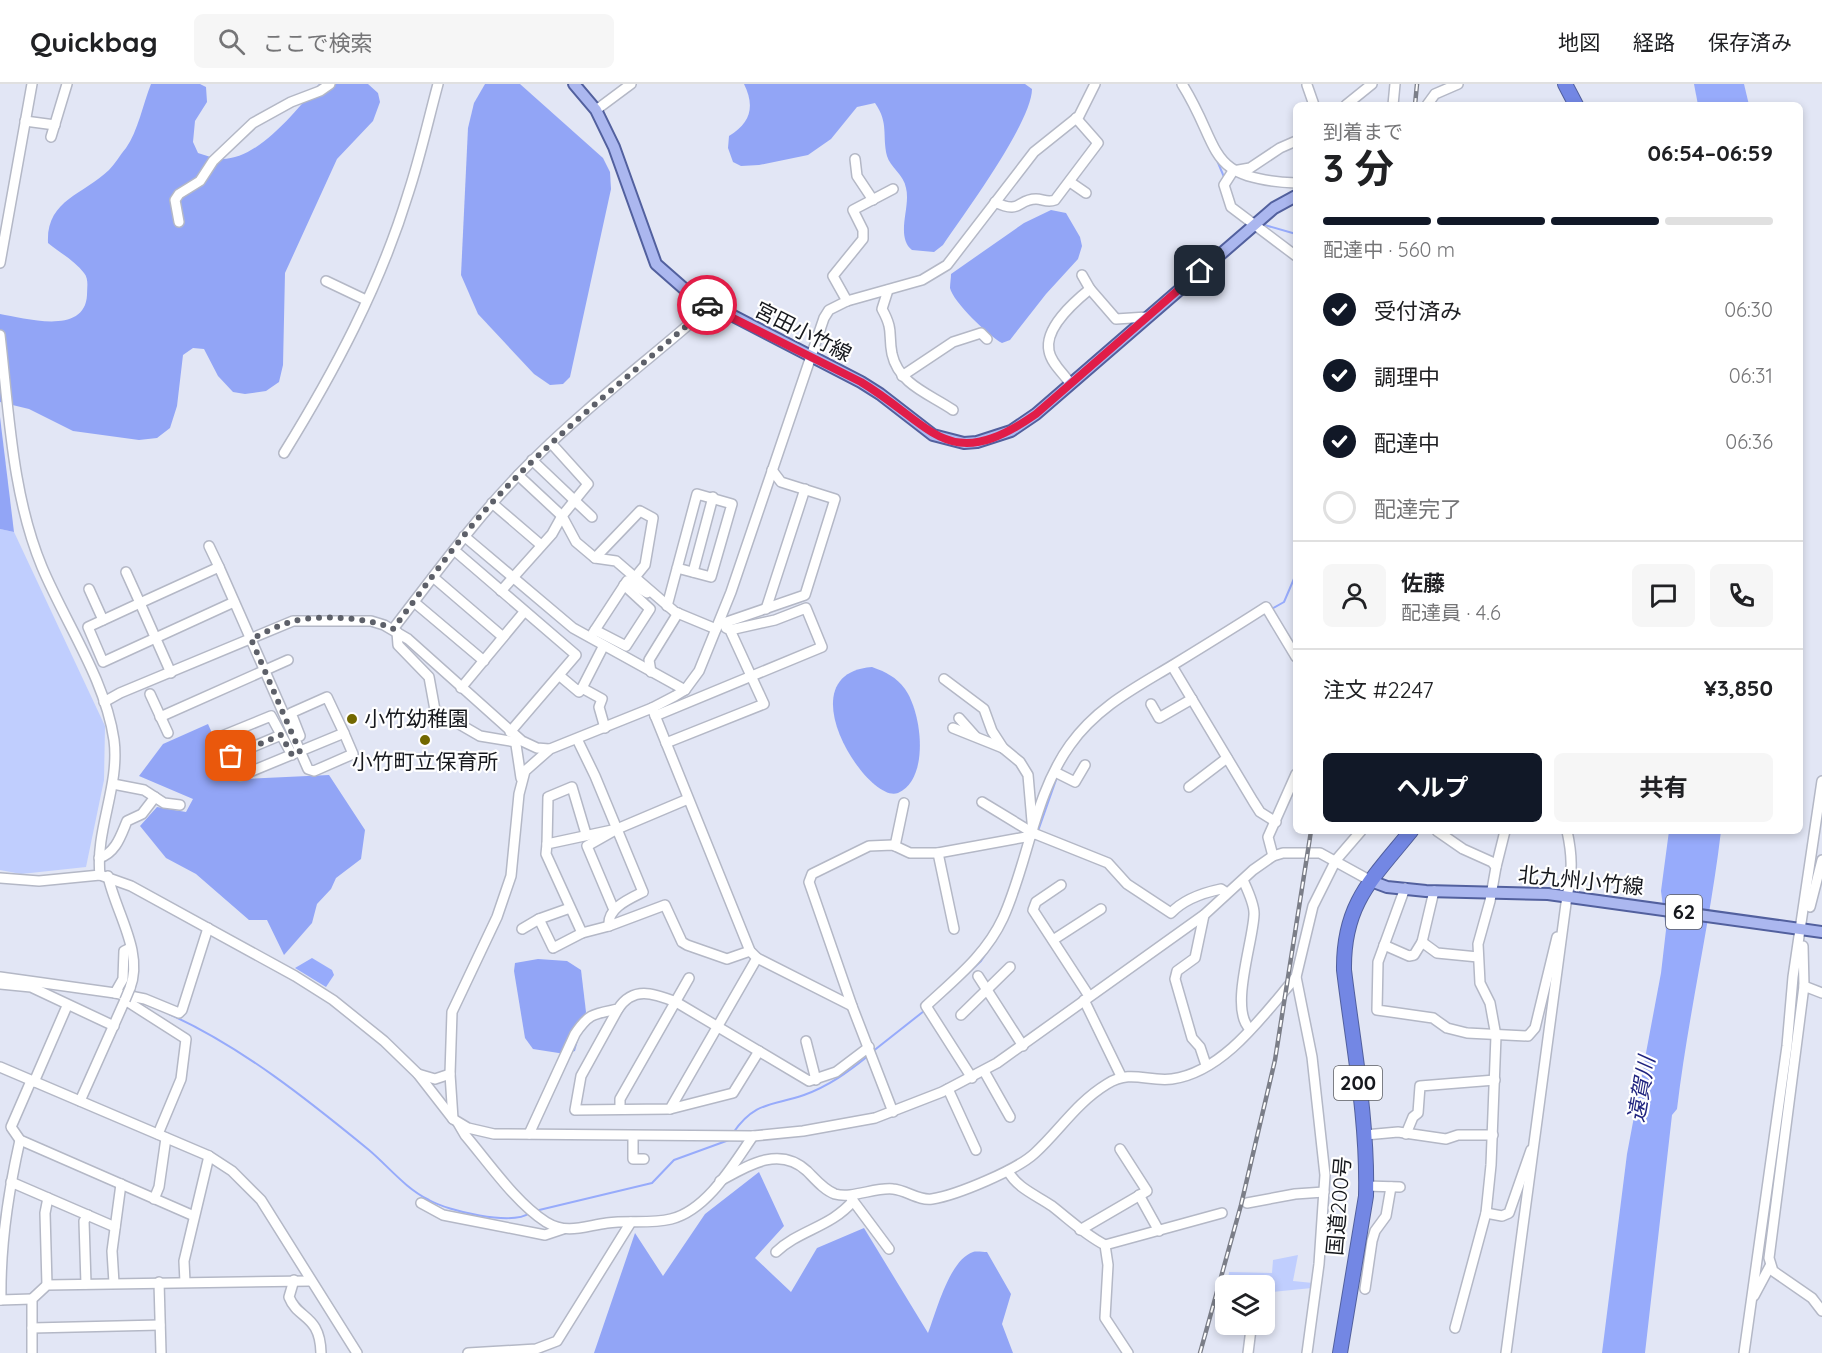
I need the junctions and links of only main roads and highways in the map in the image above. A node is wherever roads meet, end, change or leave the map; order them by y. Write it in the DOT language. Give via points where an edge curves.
graph roads {
  1 [pos="574,84"];
  2 [pos="1565,84"];
  3 [pos="1574,102"];
  4 [pos="1293,198"];
  5 [pos="1409,834"];
  6 [pos="1371,881"];
  7 [pos="1822,932"];
  8 [pos="1340,1353"];
  1 -- 4 [label="main road, 宮田小竹線" via="596,110 614,147 656,264 673,282 707,304 880,394 933,435 964,443 994,438 1036,414 1274,208"];
  2 -- 3 [label="highway"];
  5 -- 6 [label="highway, 国道200号 / 200"];
  6 -- 7 [label="main road, 北九州小竹線 / 62" via="1434,891 1568,899 1801,926"];
  6 -- 8 [label="highway, 国道200号 / 200" via="1348,920 1343,948 1365,1134 1366,1186"];
}
